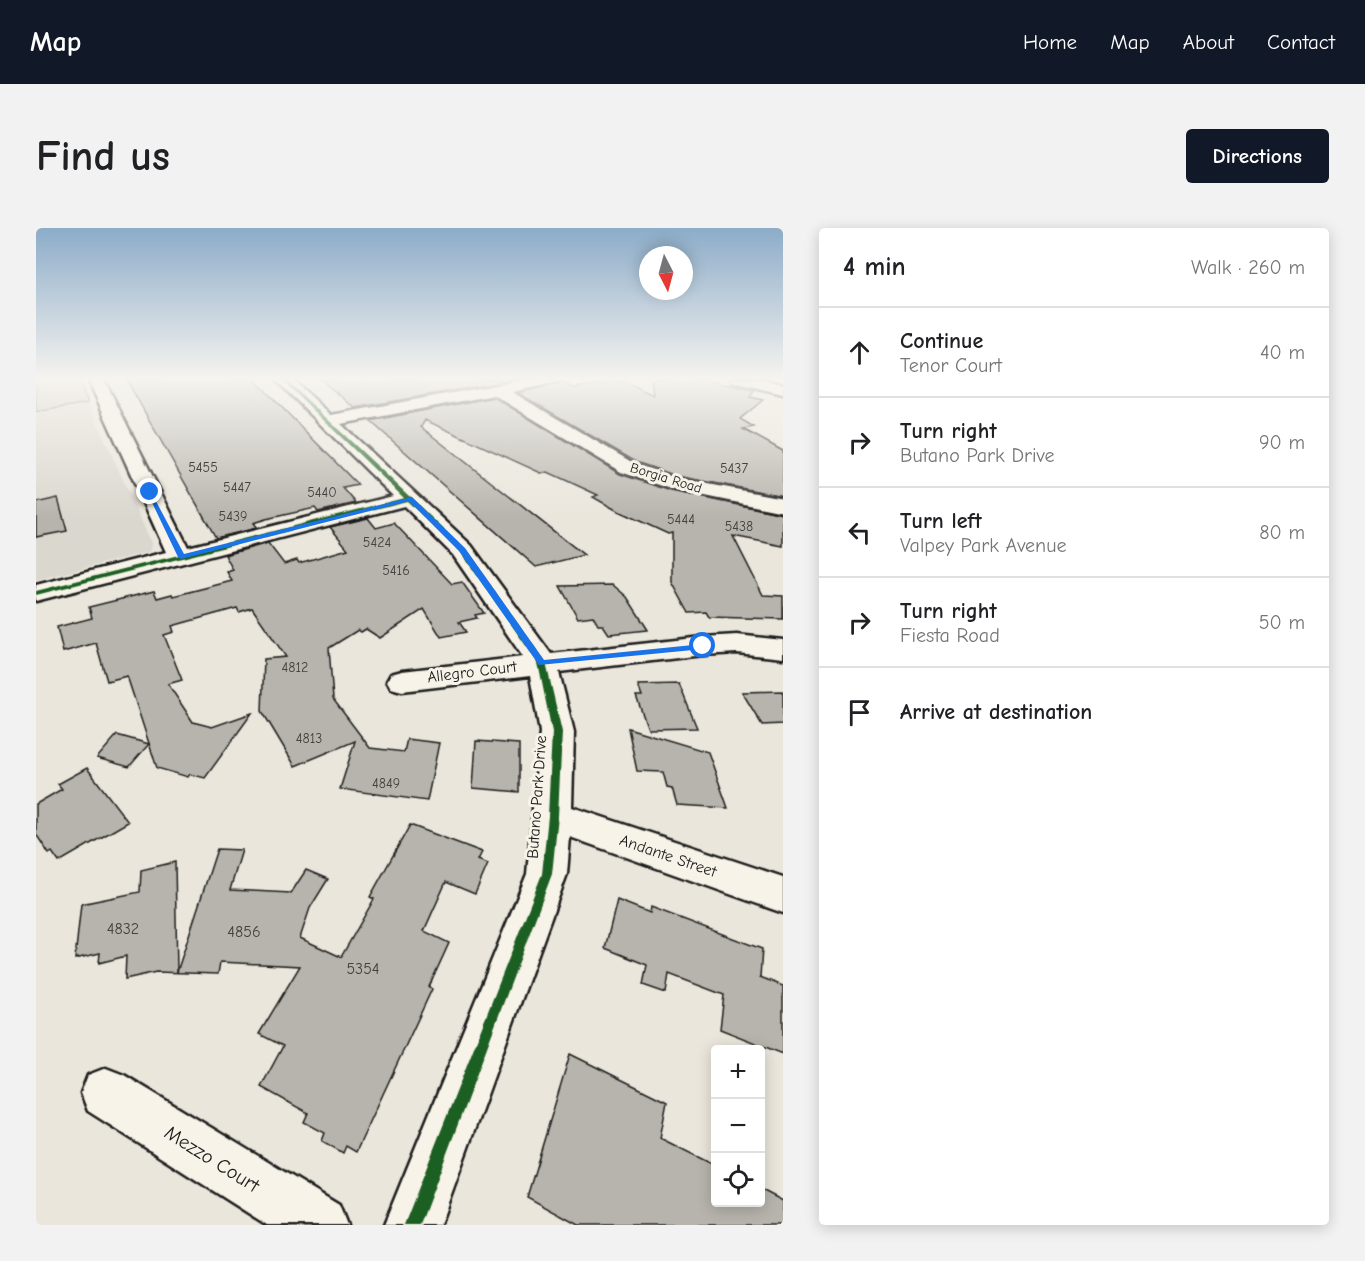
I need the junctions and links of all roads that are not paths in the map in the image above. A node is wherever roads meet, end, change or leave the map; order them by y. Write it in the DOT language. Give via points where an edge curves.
graph roads {
  1 [pos="118,426"];
  2 [pos="334,426"];
  3 [pos="557,426"];
  4 [pos="410,498"];
  5 [pos="783,505"];
  6 [pos="181,557"];
  7 [pos="36,593"];
  8 [pos="783,649"];
  9 [pos="542,663"];
  10 [pos="402,681"];
  11 [pos="553,816"];
  12 [pos="783,896"];
  13 [pos="106,1092"];
  14 [pos="319,1225"];
  15 [pos="412,1225"];
  1 -- 6 [label="street"];
  2 -- 4 [label="street, Butano Park Drive"];
  3 -- 5 [label="street, Borgia Road" via="628,468 671,483"];
  4 -- 6 [label="street"];
  4 -- 9 [label="street, Butano Park Drive" via="462,550"];
  6 -- 7 [label="street"];
  8 -- 9 [label="street, Allegro Court" via="737,644"];
  9 -- 10 [label="street, Allegro Court"];
  9 -- 11 [label="street, Butano Park Drive" via="557,732"];
  11 -- 12 [label="street, Andante Street"];
  11 -- 15 [label="street, Butano Park Drive" via="547,874"];
  13 -- 14 [label="street, Mezzo Court"];
}
